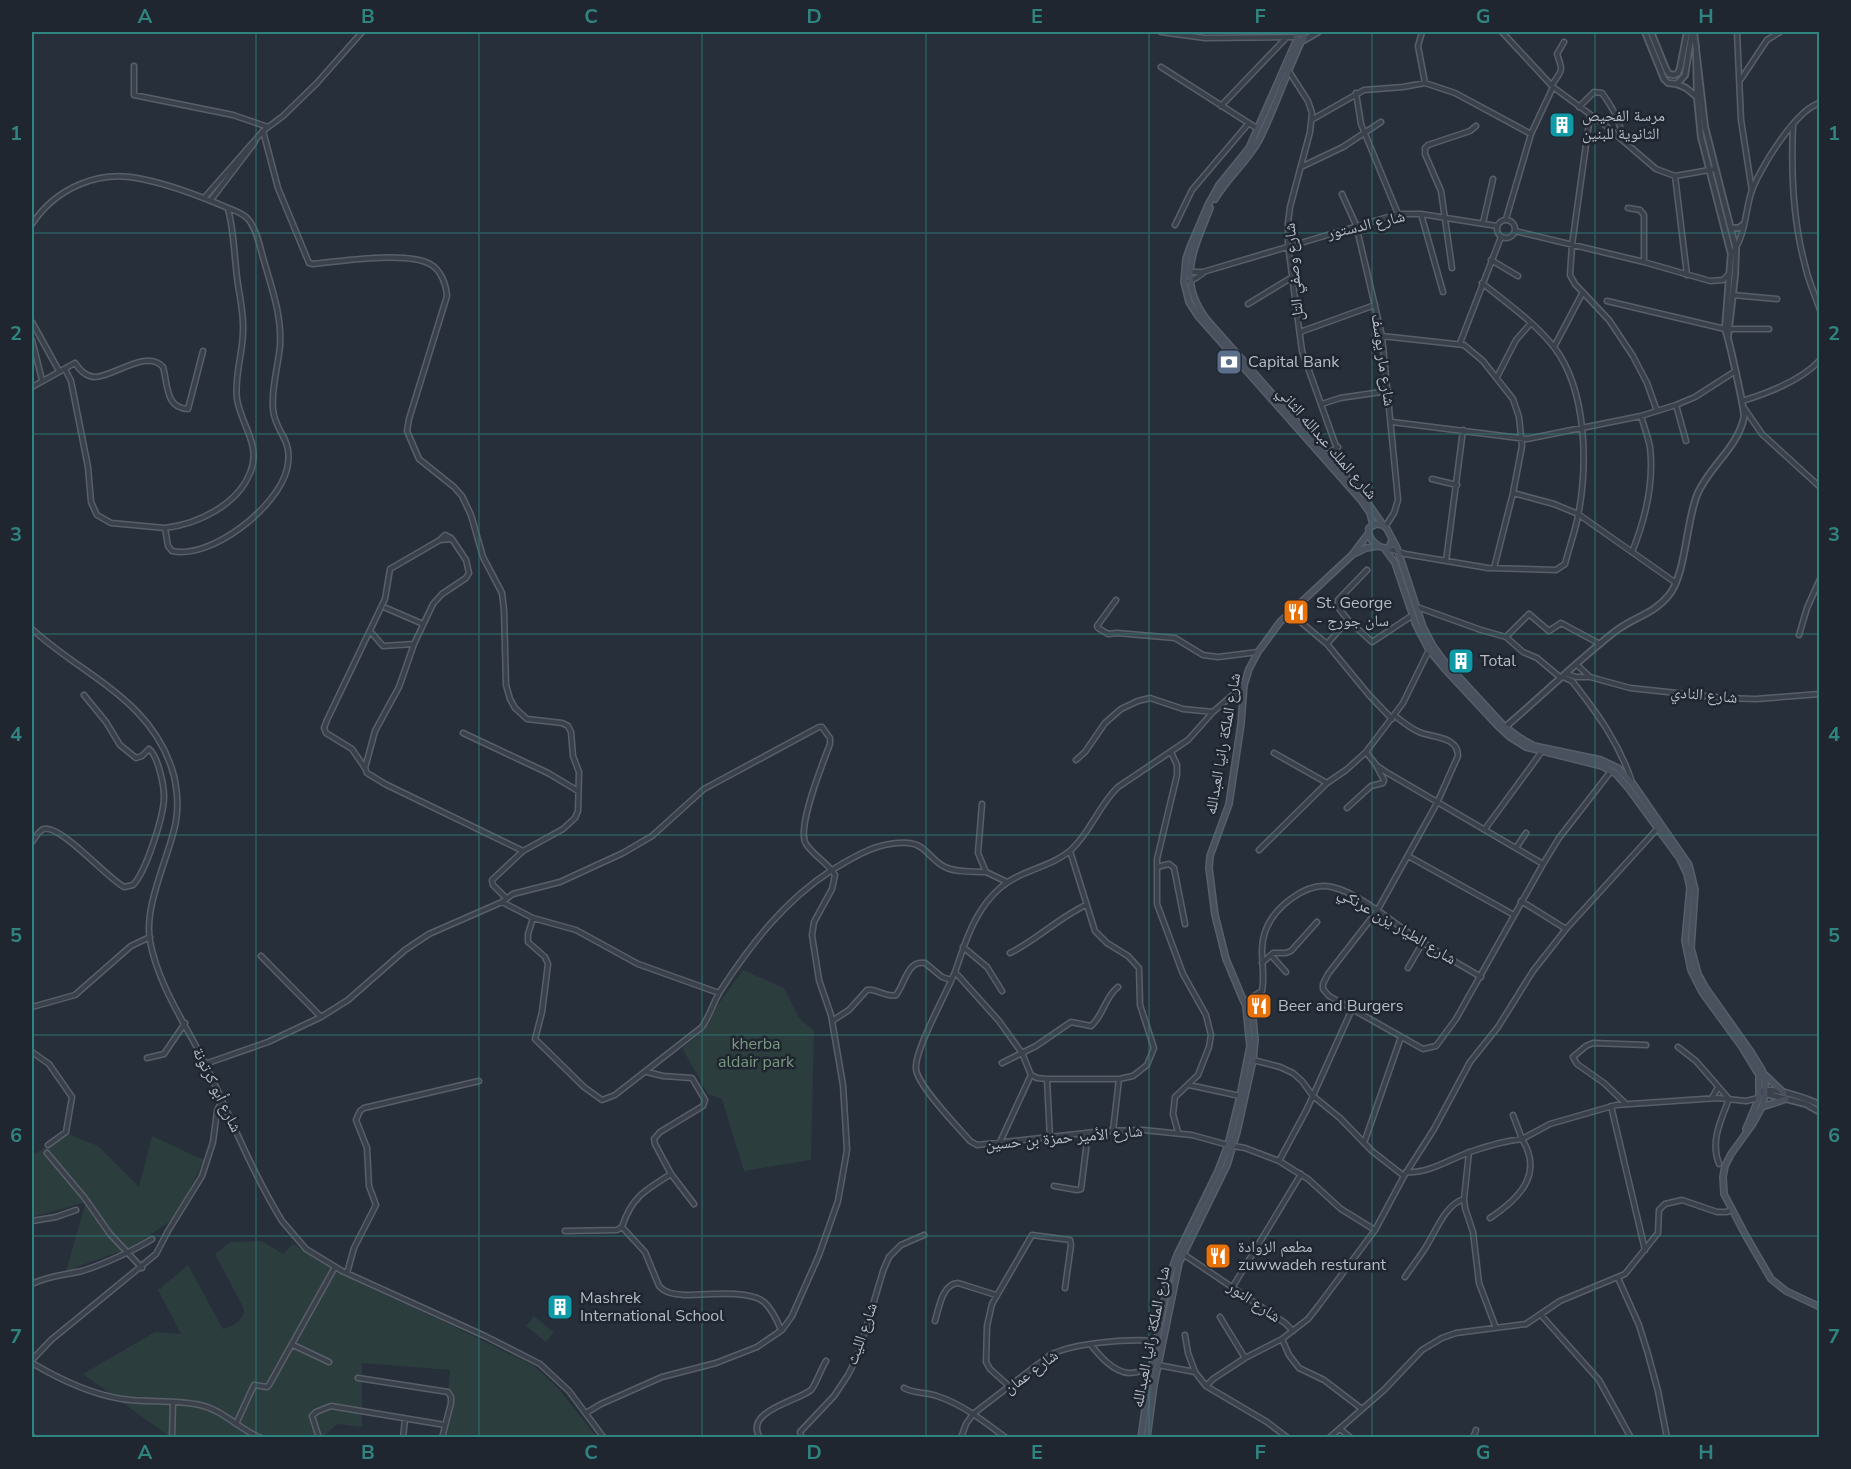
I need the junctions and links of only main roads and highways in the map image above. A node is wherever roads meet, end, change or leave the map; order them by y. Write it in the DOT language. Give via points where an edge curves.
graph roads {
  1 [pos="1301,35"];
  2 [pos="1187,272"];
  3 [pos="1187,282"];
  4 [pos="1373,525"];
  5 [pos="1384,526"];
  6 [pos="1368,534"];
  7 [pos="1392,540"];
  8 [pos="1383,548"];
  9 [pos="1352,555"];
  10 [pos="1504,728"];
  11 [pos="1614,769"];
  12 [pos="1245,1003"];
  13 [pos="1764,1074"];
  14 [pos="1762,1092"];
  15 [pos="1762,1107"];
  16 [pos="1743,1136"];
  17 [pos="1230,1146"];
  18 [pos="1820,1307"];
  19 [pos="1141,1437"];
  20 [pos="1147,1437"];
  1 -- 2 [label="main road, شارع الملك عبدالله الثاني" via="1258,140 1211,206"];
  1 -- 2 [label="main road, شارع الملك عبدالله الثاني" via="1249,148 1208,205 1190,247"];
  2 -- 3 [label="main road, شارع الملك عبدالله الثاني"];
  3 -- 4 [label="main road, شارع الملك عبدالله الثاني" via="1189,302 1198,316 1361,500"];
  3 -- 5 [label="main road, شارع الملك عبدالله الثاني" via="1207,320 1347,477"];
  4 -- 5 [label="main road"];
  4 -- 6 [label="main road"];
  5 -- 7 [label="main road"];
  6 -- 8 [label="main road"];
  6 -- 9 [label="main road, شارع الملكة رانيا العبدالله"];
  7 -- 8 [label="main road" via="1392,546"];
  7 -- 10 [label="main road" via="1433,646"];
  8 -- 9 [label="main road, شارع الملكة رانيا العبدالله" via="1366,548"];
  8 -- 10 [label="main road" via="1395,563 1429,650"];
  9 -- 12 [label="main road, شارع الملكة رانيا العبدالله" via="1280,622 1258,652 1244,685 1229,804 1209,868 1220,936"];
  10 -- 11 [label="main road" via="1543,750 1601,760"];
  11 -- 13 [label="main road" via="1633,783 1689,865 1695,890 1691,948 1698,974"];
  11 -- 14 [label="main road" via="1684,866 1689,882 1685,941 1691,970 1702,993 1756,1068"];
  12 -- 17 [label="main road, شارع الملكة رانيا العبدالله" via="1250,1046"];
  12 -- 17 [label="main road, شارع الملكة رانيا العبدالله" via="1254,1031 1253,1060"];
  13 -- 14 [label="main road"];
  13 -- 15 [label="main road" via="1785,1096"];
  14 -- 15 [label="main road"];
  14 -- 16 [label="main road"];
  15 -- 16 [label="main road"];
  16 -- 18 [label="main road" via="1722,1178 1724,1194 1773,1281"];
  17 -- 19 [label="main road, شارع الملكة رانيا العبدالله" via="1173,1264"];
  17 -- 20 [label="main road, شارع الملكة رانيا العبدالله" via="1216,1191 1183,1254 1169,1304"];
}
